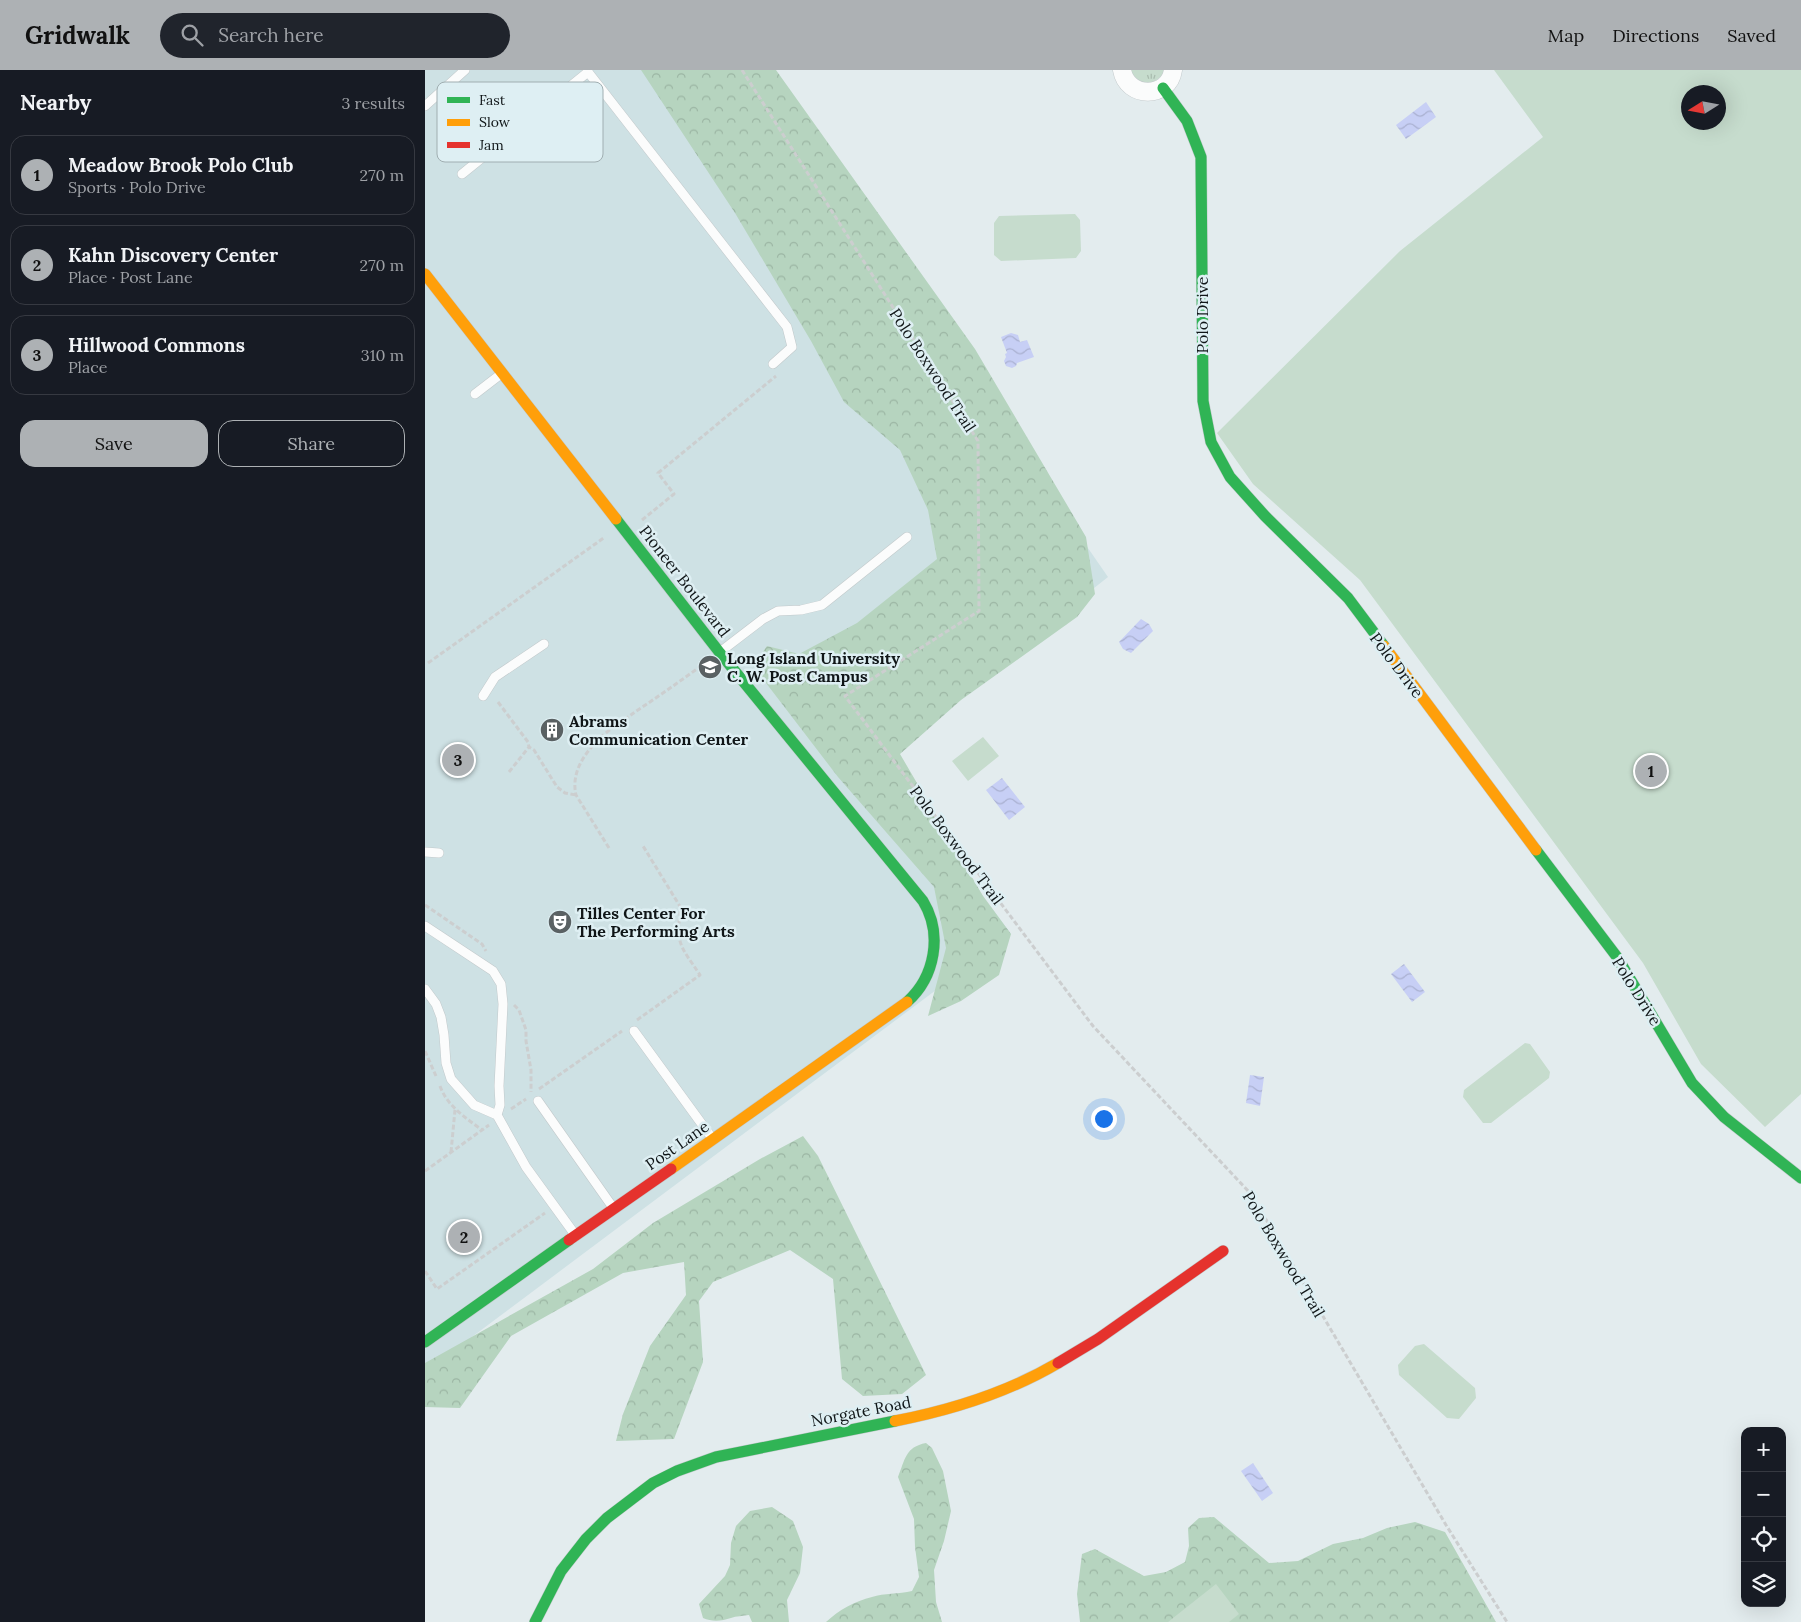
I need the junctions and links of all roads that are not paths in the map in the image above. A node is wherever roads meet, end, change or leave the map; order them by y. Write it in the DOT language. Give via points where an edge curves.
graph roads {
  1 [pos="465,70"];
  2 [pos="1122,70"];
  3 [pos="1173,70"];
  4 [pos="588,71"];
  5 [pos="452,82"];
  6 [pos="575,82"];
  7 [pos="597,82"];
  8 [pos="1163,88"];
  9 [pos="603,90"];
  10 [pos="437,95"];
  11 [pos="425,106"];
  12 [pos="477,162"];
  13 [pos="462,174"];
  14 [pos="425,274"];
  15 [pos="773,364"];
  16 [pos="501,373"];
  17 [pos="475,394"];
  18 [pos="907,538"];
  19 [pos="544,644"];
  20 [pos="720,652"];
  21 [pos="483,696"];
  22 [pos="425,852"];
  23 [pos="439,853"];
  24 [pos="425,926"];
  25 [pos="931,960"];
  26 [pos="425,989"];
  27 [pos="631,1029"];
  28 [pos="535,1098"];
  29 [pos="497,1117"];
  30 [pos="713,1139"];
  31 [pos="1801,1178"];
  32 [pos="614,1209"];
  33 [pos="576,1236"];
  34 [pos="1223,1251"];
  35 [pos="425,1342"];
  36 [pos="535,1622"];
  1 -- 5 [label="lane"];
  2 -- 8 [label="street" via="1126,81 1139,91"];
  3 -- 8 [label="street"];
  4 -- 6 [label="lane"];
  4 -- 7 [label="lane"];
  8 -- 31 [label="street, Polo Drive" via="1187,121 1201,157 1203,400 1211,442 1219,460 1265,516 1354,606 1617,957 1692,1083 1724,1116"];
  9 -- 15 [label="lane" via="787,327 792,347"];
  10 -- 11 [label="lane"];
  12 -- 13 [label="lane"];
  14 -- 16 [label="street, Pioneer Boulevard"];
  16 -- 17 [label="lane"];
  16 -- 20 [label="street, Pioneer Boulevard"];
  18 -- 20 [label="lane" via="822,605 778,612 763,619"];
  19 -- 21 [label="lane" via="495,677"];
  20 -- 25 [label="street, Pioneer Boulevard" via="925,903 933,933"];
  22 -- 23 [label="lane"];
  24 -- 29 [label="lane" via="493,971 501,984 500,1106"];
  25 -- 30 [label="street, Post Lane" via="924,984 900,1008"];
  26 -- 29 [label="lane" via="441,1017 451,1079 473,1105"];
  27 -- 30 [label="lane"];
  28 -- 32 [label="lane"];
  29 -- 33 [label="lane" via="526,1166"];
  30 -- 32 [label="street, Post Lane"];
  32 -- 33 [label="street, Post Lane"];
  33 -- 35 [label="street, Post Lane"];
  34 -- 36 [label="street, Norgate Road" via="1099,1339 1042,1372 993,1395 943,1411 716,1457 653,1483 607,1518 586,1539 561,1571"];
}
